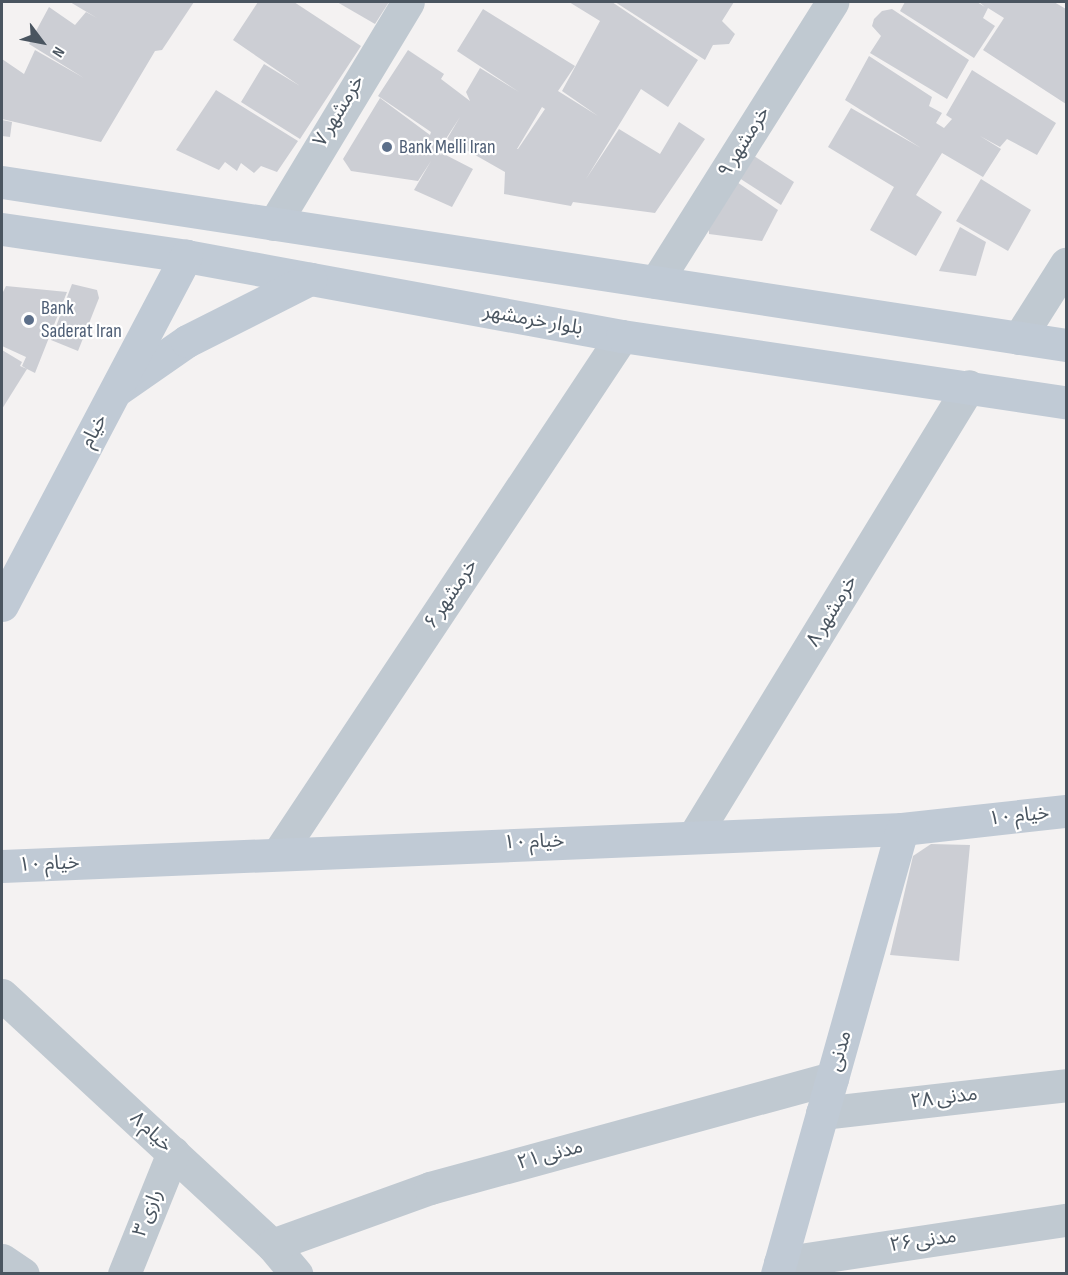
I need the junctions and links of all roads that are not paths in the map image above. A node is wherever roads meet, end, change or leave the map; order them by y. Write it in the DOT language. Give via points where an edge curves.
graph roads {
  1 [pos="408,2"];
  2 [pos="832,2"];
  3 [pos="2,182"];
  4 [pos="274,224"];
  5 [pos="2,229"];
  6 [pos="186,256"];
  7 [pos="1066,264"];
  8 [pos="310,279"];
  9 [pos="656,282"];
  10 [pos="622,336"];
  11 [pos="1019,338"];
  12 [pos="1066,345"];
  13 [pos="969,386"];
  14 [pos="114,392"];
  15 [pos="1066,402"];
  16 [pos="2,605"];
  17 [pos="1066,811"];
  18 [pos="902,829"];
  19 [pos="694,836"];
  20 [pos="280,851"];
  21 [pos="2,866"];
  22 [pos="2,995"];
  23 [pos="832,1078"];
  24 [pos="1066,1085"];
  25 [pos="822,1113"];
  26 [pos="173,1153"];
  27 [pos="1066,1220"];
  28 [pos="272,1245"];
  29 [pos="2,1260"];
  30 [pos="778,1268"];
  31 [pos="23,1274"];
  32 [pos="124,1274"];
  33 [pos="296,1274"];
  1 -- 4 [label="street, خرمشهر ۷"];
  2 -- 9 [label="street, خرمشهر ۹"];
  3 -- 4 [label="main road"];
  4 -- 9 [label="main road"];
  5 -- 6 [label="main road, بلوار خرمشهر"];
  6 -- 8 [label="main road, بلوار خرمشهر"];
  6 -- 14 [label="main road, خیام"];
  7 -- 11 [label="street"];
  8 -- 10 [label="main road, بلوار خرمشهر"];
  8 -- 14 [label="main road" via="187,341"];
  9 -- 11 [label="main road"];
  10 -- 13 [label="main road, بلوار خرمشهر"];
  10 -- 20 [label="street, خرمشهر ۶"];
  11 -- 12 [label="main road"];
  13 -- 15 [label="main road, بلوار خرمشهر"];
  13 -- 19 [label="street, خرمشهر ۸"];
  14 -- 16 [label="main road, خیام"];
  17 -- 18 [label="main road, خیام ۱۰"];
  18 -- 19 [label="main road, خیام ۱۰"];
  18 -- 23 [label="main road, مدنی"];
  19 -- 20 [label="main road, خیام ۱۰"];
  20 -- 21 [label="main road, خیام ۱۰"];
  22 -- 26 [label="street, خیام ۸"];
  23 -- 25 [label="main road, مدنی"];
  23 -- 28 [label="street, مدنی ۲۱" via="430,1188"];
  24 -- 25 [label="street, مدنی ۲۸"];
  25 -- 30 [label="main road, مدنی"];
  26 -- 28 [label="street, خیام ۸"];
  26 -- 32 [label="street, رازی ۳"];
  27 -- 30 [label="street, مدنی ۲۶"];
  28 -- 33 [label="street, خیام ۸"];
  29 -- 31 [label="street"];
}
